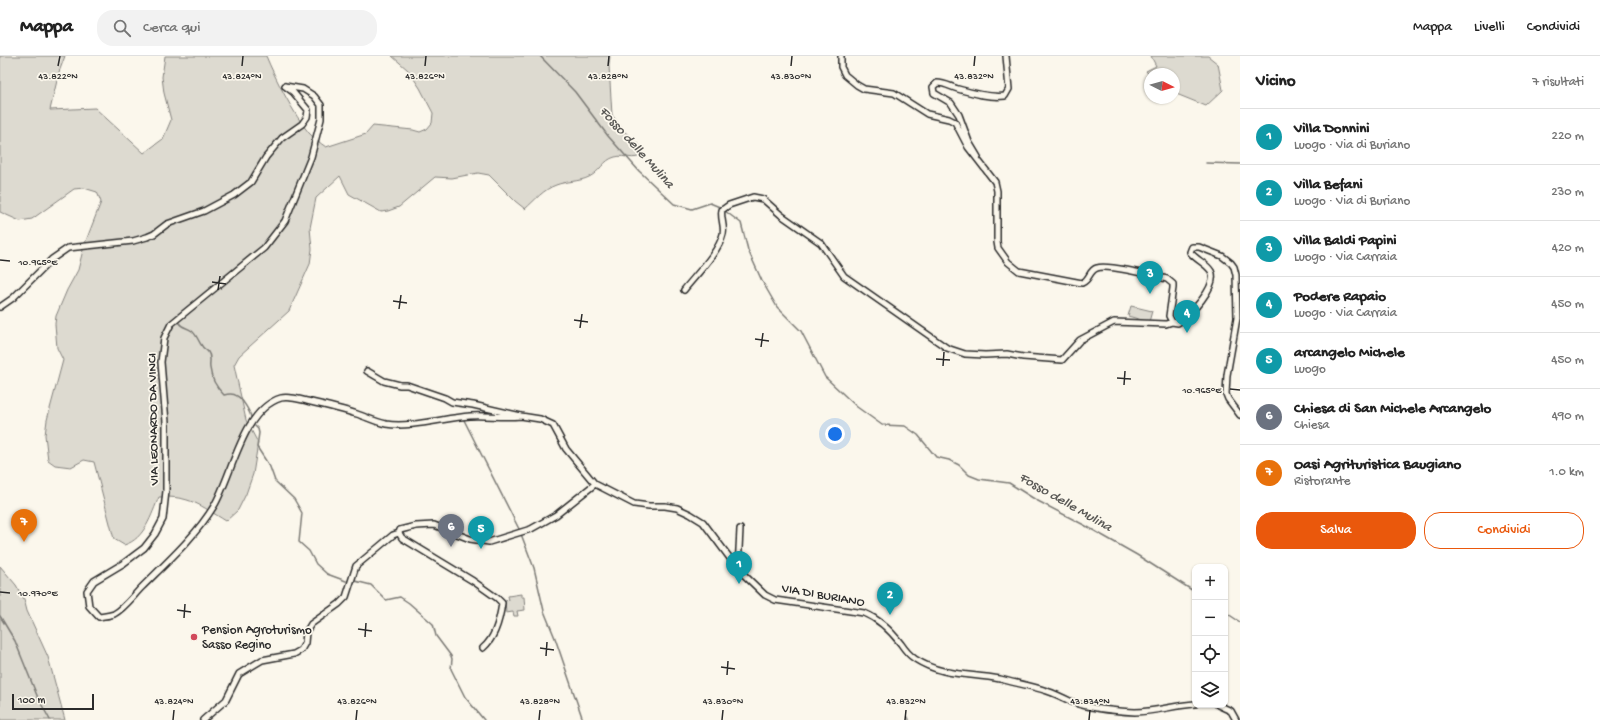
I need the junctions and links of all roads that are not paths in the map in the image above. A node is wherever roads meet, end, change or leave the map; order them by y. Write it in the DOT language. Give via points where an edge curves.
graph roads {
  1 [pos="841,56"];
  2 [pos="1006,56"];
  3 [pos="979,159"];
  4 [pos="684,290"];
  5 [pos="0,307"];
  6 [pos="1172,322"];
  7 [pos="367,371"];
  8 [pos="1240,415"];
  9 [pos="521,416"];
  10 [pos="595,484"];
  11 [pos="740,529"];
  12 [pos="399,533"];
  13 [pos="738,569"];
  14 [pos="483,648"];
  15 [pos="1192,704"];
  16 [pos="1224,708"];
  17 [pos="203,720"];
  18 [pos="1236,720"];
  1 -- 3 [label="street" via="845,75 857,85 864,89 894,93 927,114 955,122 968,146"];
  2 -- 3 [label="street" via="1009,89 1005,96 996,97 942,83 937,83 934,87 934,93 951,103 959,115 969,142"];
  3 -- 6 [label="street" via="995,182 998,191 998,248 1008,262 1019,271 1082,282 1088,279 1095,268 1107,267 1167,280 1173,284 1169,316"];
  4 -- 6 [label="street" via="718,245 723,234 722,210 735,203 758,197 820,243 844,276 947,348 965,354 1007,354 1062,360 1080,340 1114,322"];
  5 -- 9 [label="street, VIA LEONARDO DA VINCI" via="13,298 52,259 68,248 133,241 146,237 167,224 224,201 250,182 282,138 302,124 307,117 308,110 304,104 285,86 302,89 314,96 321,105 321,119 311,157 285,221 264,248 171,324 164,338 161,362 166,422 166,491 162,519 156,534 144,548 94,581 87,591 89,606 99,618 114,614 128,602 188,539 214,506 225,485 246,429 269,403 282,398 297,399 386,424 413,424 472,416"];
  6 -- 8 [label="street" via="1178,323 1184,319 1211,285 1212,274 1207,265 1190,252 1192,247 1199,247 1222,256 1231,263 1236,275 1237,318 1226,394"];
  7 -- 9 [label="street" via="384,381 407,385 452,402"];
  9 -- 10 [label="street, VIA DI BURIANO" via="540,419 553,425 566,449"];
  10 -- 12 [label="street" via="556,515 531,529 489,542 470,539 434,525 416,526 400,530"];
  10 -- 13 [label="street, VIA DI BURIANO" via="634,504 665,506 690,514 703,522"];
  11 -- 13 [label="street"];
  12 -- 14 [label="street" via="402,538 473,581 502,603 497,624"];
  12 -- 17 [label="street" via="393,535 356,566 346,597 311,624 301,650 294,654 262,660 239,674 226,700"];
  13 -- 15 [label="street, VIA DI BURIANO" via="765,595 776,600 864,613 874,617 893,634 915,660 940,671 1000,679 1102,709 1149,712"];
  16 -- 18 [label="street" via="1231,711"];
}
